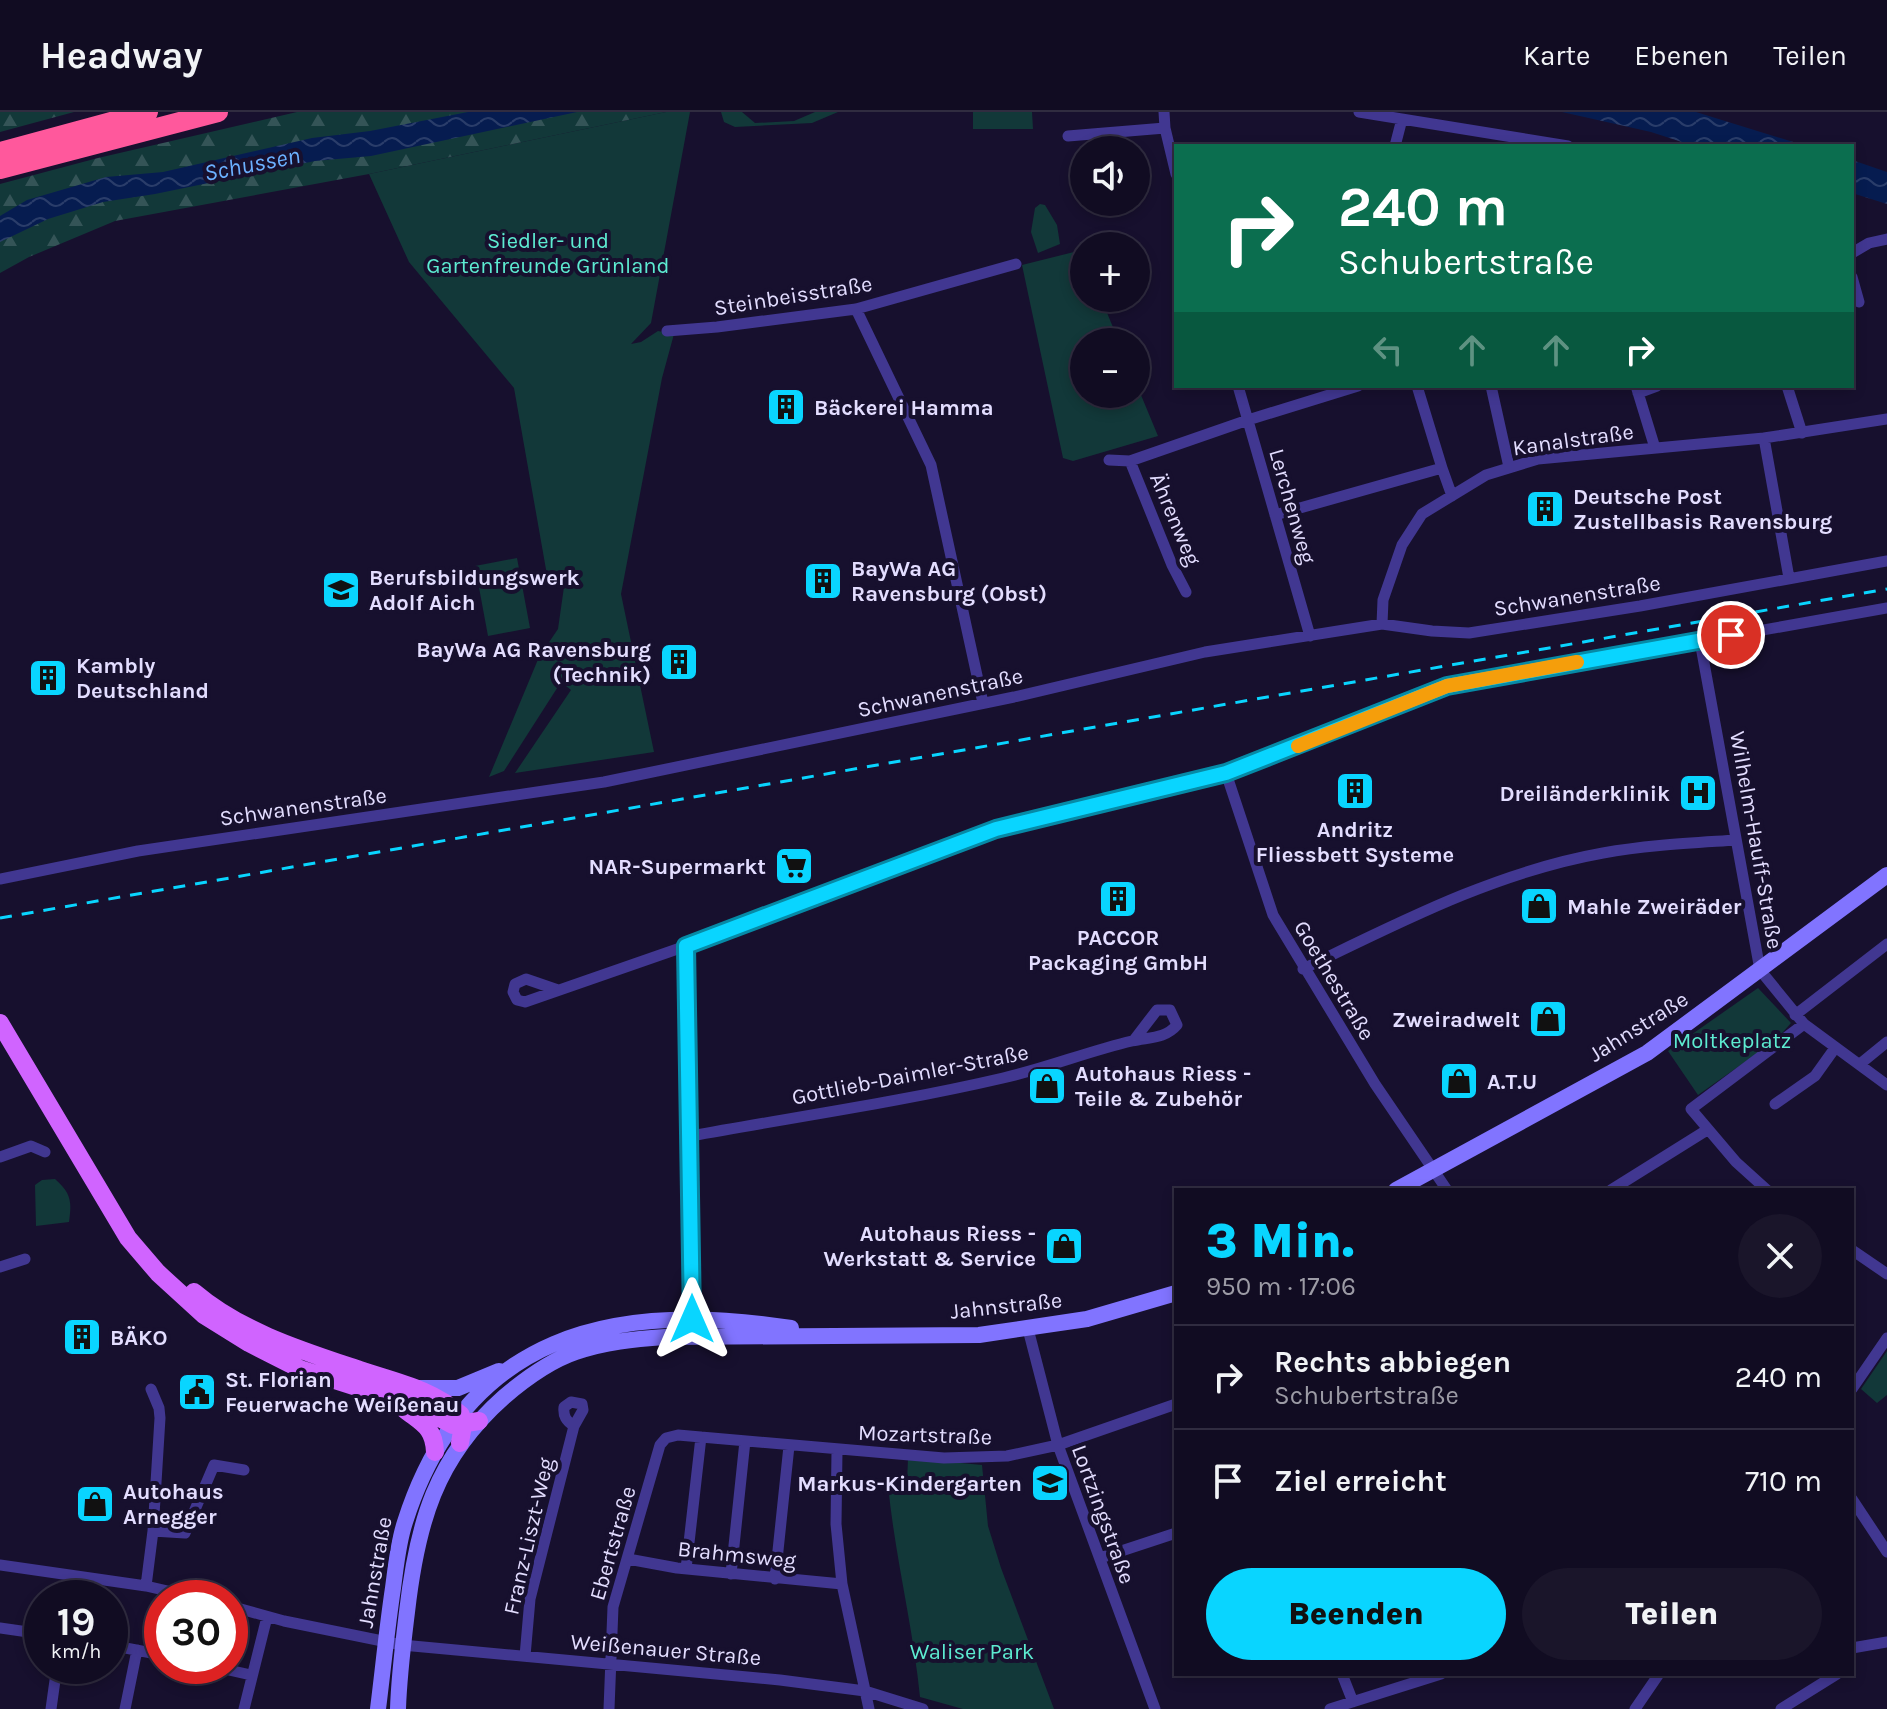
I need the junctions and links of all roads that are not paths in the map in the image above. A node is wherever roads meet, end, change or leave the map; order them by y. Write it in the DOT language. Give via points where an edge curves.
graph roads {
  1 [pos="148,112"];
  2 [pos="218,112"];
  3 [pos="1164,112"];
  4 [pos="1359,112"];
  5 [pos="1402,119"];
  6 [pos="1165,128"];
  7 [pos="1068,136"];
  8 [pos="1396,144"];
  9 [pos="1556,144"];
  10 [pos="0,152"];
  11 [pos="1174,166"];
  12 [pos="0,169"];
  13 [pos="1887,239"];
  14 [pos="1854,252"];
  15 [pos="1016,264"];
  16 [pos="1854,284"];
  17 [pos="1859,302"];
  18 [pos="856,309"];
  19 [pos="667,331"];
  20 [pos="1239,388"];
  21 [pos="1352,388"];
  22 [pos="1418,388"];
  23 [pos="1491,388"];
  24 [pos="1788,388"];
  25 [pos="1637,389"];
  26 [pos="1887,419"];
  27 [pos="1248,420"];
  28 [pos="1802,433"];
  29 [pos="1764,438"];
  30 [pos="1655,448"];
  31 [pos="1109,460"];
  32 [pos="1130,461"];
  33 [pos="1509,467"];
  34 [pos="1442,468"];
  35 [pos="1452,496"];
  36 [pos="1275,515"];
  37 [pos="1887,561"];
  38 [pos="1789,578"];
  39 [pos="1186,592"];
  40 [pos="1887,608"];
  41 [pos="1382,624"];
  42 [pos="1310,636"];
  43 [pos="1700,641"];
  44 [pos="983,703"];
  45 [pos="1226,773"];
  46 [pos="1736,840"];
  47 [pos="1887,875"];
  48 [pos="0,879"];
  49 [pos="1887,944"];
  50 [pos="686,946"];
  51 [pos="1303,969"];
  52 [pos="1760,970"];
  53 [pos="558,990"];
  54 [pos="1799,1019"];
  55 [pos="0,1023"];
  56 [pos="1134,1040"];
  57 [pos="1887,1042"];
  58 [pos="1835,1048"];
  59 [pos="1860,1064"];
  60 [pos="1887,1085"];
  61 [pos="1775,1104"];
  62 [pos="1707,1130"];
  63 [pos="691,1136"];
  64 [pos="45,1152"];
  65 [pos="0,1157"];
  66 [pos="1434,1171"];
  67 [pos="1400,1188"];
  68 [pos="1446,1188"];
  69 [pos="1614,1188"];
  70 [pos="1765,1188"];
  71 [pos="113,1210"];
  72 [pos="1854,1251"];
  73 [pos="25,1259"];
  74 [pos="0,1267"];
  75 [pos="1887,1274"];
  76 [pos="1174,1294"];
  77 [pos="692,1319"];
  78 [pos="1028,1329"];
  79 [pos="837,1335"];
  80 [pos="692,1337"];
  81 [pos="1887,1338"];
  82 [pos="508,1367"];
  83 [pos="1854,1386"];
  84 [pos="419,1388"];
  85 [pos="151,1389"];
  86 [pos="391,1399"];
  87 [pos="1174,1405"];
  88 [pos="463,1426"];
  89 [pos="574,1426"];
  90 [pos="701,1437"];
  91 [pos="666,1438"];
  92 [pos="745,1441"];
  93 [pos="1058,1445"];
  94 [pos="789,1446"];
  95 [pos="837,1451"];
  96 [pos="435,1452"];
  97 [pos="244,1470"];
  98 [pos="1854,1502"];
  99 [pos="153,1531"];
  100 [pos="1174,1534"];
  101 [pos="1884,1548"];
  102 [pos="1100,1558"];
  103 [pos="628,1559"];
  104 [pos="0,1565"];
  105 [pos="686,1569"];
  106 [pos="731,1574"];
  107 [pos="775,1579"];
  108 [pos="147,1580"];
  109 [pos="842,1584"];
  110 [pos="144,1586"];
  111 [pos="248,1611"];
  112 [pos="267,1617"];
  113 [pos="0,1628"];
  114 [pos="24,1631"];
  115 [pos="1887,1642"];
  116 [pos="394,1644"];
  117 [pos="128,1648"];
  118 [pos="1854,1648"];
  119 [pos="137,1650"];
  120 [pos="144,1651"];
  121 [pos="525,1656"];
  122 [pos="609,1664"];
  123 [pos="248,1674"];
  124 [pos="251,1675"];
  125 [pos="1343,1676"];
  126 [pos="1435,1676"];
  127 [pos="1658,1676"];
  128 [pos="1834,1676"];
  129 [pos="54,1684"];
  130 [pos="865,1691"];
  131 [pos="1353,1702"];
  132 [pos="51,1709"];
  133 [pos="125,1709"];
  134 [pos="244,1709"];
  135 [pos="378,1709"];
  136 [pos="398,1709"];
  137 [pos="609,1709"];
  138 [pos="869,1709"];
  139 [pos="923,1709"];
  140 [pos="1155,1709"];
  141 [pos="1330,1709"];
  142 [pos="1635,1709"];
  143 [pos="1781,1709"];
  1 -- 10 [label="highway"];
  2 -- 12 [label="highway"];
  3 -- 6 [label="street"];
  4 -- 5 [label="street"];
  5 -- 8 [label="street"];
  5 -- 9 [label="street"];
  6 -- 7 [label="street"];
  6 -- 11 [label="street"];
  13 -- 14 [label="street"];
  15 -- 18 [label="street, Steinbeisstraße"];
  16 -- 17 [label="street"];
  18 -- 19 [label="street, Steinbeisstraße"];
  18 -- 44 [label="street" via="931,465"];
  20 -- 27 [label="street, Lerchenweg"];
  21 -- 27 [label="street"];
  22 -- 34 [label="street"];
  23 -- 33 [label="street"];
  24 -- 28 [label="street"];
  25 -- 30 [label="street"];
  26 -- 28 [label="street, Kanalstraße"];
  27 -- 32 [label="street"];
  27 -- 36 [label="street, Lerchenweg"];
  28 -- 29 [label="street, Kanalstraße"];
  29 -- 30 [label="street, Kanalstraße"];
  29 -- 38 [label="street"];
  30 -- 33 [label="street, Kanalstraße" via="1538,459"];
  31 -- 32 [label="street"];
  32 -- 39 [label="street, Ährenweg"];
  33 -- 35 [label="street, Kanalstraße"];
  34 -- 35 [label="street"];
  34 -- 36 [label="street"];
  35 -- 41 [label="street, Kanalstraße" via="1422,514 1402,545 1383,600"];
  36 -- 42 [label="street, Lerchenweg"];
  37 -- 38 [label="street, Schwanenstraße"];
  38 -- 41 [label="street, Schwanenstraße" via="1469,633"];
  40 -- 43 [label="street"];
  41 -- 42 [label="street, Schwanenstraße"];
  42 -- 44 [label="street, Schwanenstraße" via="1205,652"];
  43 -- 45 [label="street" via="1447,686"];
  43 -- 46 [label="street, Wilhelm-Hauff-Straße"];
  44 -- 48 [label="street, Schwanenstraße" via="604,782 138,851"];
  45 -- 50 [label="street" via="996,829"];
  45 -- 51 [label="street, Goethestraße" via="1273,915"];
  46 -- 51 [label="street" via="1605,852 1532,870 1435,906"];
  46 -- 52 [label="street, Wilhelm-Hauff-Straße"];
  47 -- 52 [label="main road, Jahnstraße"];
  49 -- 54 [label="street"];
  50 -- 53 [label="street"];
  50 -- 63 [label="street"];
  51 -- 66 [label="street, Goethestraße"];
  52 -- 54 [label="street, Wilhelm-Hauff-Straße"];
  52 -- 66 [label="main road, Jahnstraße" via="1647,1053"];
  54 -- 58 [label="street, Wilhelm-Hauff-Straße"];
  54 -- 62 [label="street" via="1691,1109"];
  55 -- 71 [label="main road"];
  56 -- 63 [label="street, Gottlieb-Daimler-Straße" via="1001,1079"];
  57 -- 59 [label="street"];
  58 -- 59 [label="street, Wilhelm-Hauff-Straße"];
  58 -- 61 [label="street" via="1815,1076"];
  59 -- 60 [label="street, Wilhelm-Hauff-Straße"];
  62 -- 69 [label="street"];
  62 -- 70 [label="street"];
  63 -- 77 [label="street"];
  64 -- 65 [label="street" via="31,1146"];
  66 -- 67 [label="main road, Jahnstraße"];
  66 -- 68 [label="street, Goethestraße"];
  71 -- 84 [label="main road" via="177,1278 228,1315 307,1353"];
  71 -- 86 [label="main road" via="128,1238 158,1273 220,1327 300,1369"];
  72 -- 75 [label="street"];
  73 -- 74 [label="street"];
  76 -- 78 [label="main road, Jahnstraße" via="1087,1319"];
  77 -- 79 [label="main road, Jahnstraße"];
  77 -- 80 [label="main road"];
  77 -- 82 [label="main road, Jahnstraße" via="589,1331"];
  78 -- 79 [label="main road, Jahnstraße" via="922,1337"];
  78 -- 93 [label="street, Lortzingstraße"];
  79 -- 80 [label="main road, Jahnstraße"];
  80 -- 88 [label="main road, Jahnstraße" via="627,1340 574,1352"];
  81 -- 83 [label="street"];
  82 -- 84 [label="main road" via="458,1388"];
  82 -- 88 [label="main road, Jahnstraße"];
  84 -- 88 [label="main road" via="448,1403"];
  85 -- 99 [label="street" via="160,1418"];
  86 -- 88 [label="main road"];
  86 -- 96 [label="main road" via="430,1429"];
  87 -- 93 [label="street, Mozartstraße"];
  88 -- 96 [label="main road, Jahnstraße"];
  88 -- 116 [label="main road, Jahnstraße" via="420,1527"];
  89 -- 121 [label="street, Franz-Liszt-Weg" via="530,1599"];
  90 -- 91 [label="street, Mozartstraße"];
  90 -- 92 [label="street, Mozartstraße"];
  90 -- 105 [label="street"];
  91 -- 103 [label="street, Ebertstraße"];
  92 -- 94 [label="street, Mozartstraße"];
  92 -- 106 [label="street"];
  93 -- 95 [label="street, Mozartstraße" via="1007,1456 944,1458"];
  93 -- 102 [label="street, Lortzingstraße"];
  94 -- 95 [label="street, Mozartstraße"];
  94 -- 107 [label="street"];
  95 -- 109 [label="street"];
  96 -- 116 [label="main road, Jahnstraße" via="403,1525"];
  97 -- 99 [label="street" via="214,1465 185,1533"];
  98 -- 101 [label="street"];
  99 -- 108 [label="street"];
  100 -- 102 [label="street"];
  102 -- 140 [label="street, Lortzingstraße"];
  103 -- 105 [label="street, Brahmsweg"];
  103 -- 122 [label="street, Ebertstraße" via="613,1607"];
  104 -- 110 [label="street"];
  105 -- 106 [label="street, Brahmsweg"];
  106 -- 107 [label="street, Brahmsweg"];
  107 -- 109 [label="street, Brahmsweg"];
  109 -- 130 [label="street"];
  111 -- 112 [label="street, Weißenauer Straße"];
  112 -- 116 [label="street, Weißenauer Straße"];
  112 -- 124 [label="street"];
  113 -- 114 [label="street"];
  115 -- 118 [label="street"];
  116 -- 121 [label="street, Weißenauer Straße"];
  116 -- 135 [label="main road, Jahnstraße"];
  116 -- 136 [label="main road, Jahnstraße"];
  117 -- 119 [label="street"];
  119 -- 120 [label="street"];
  119 -- 133 [label="street"];
  121 -- 122 [label="street, Weißenauer Straße"];
  122 -- 130 [label="street, Weißenauer Straße"];
  122 -- 137 [label="street, Ebertstraße"];
  123 -- 124 [label="street"];
  124 -- 134 [label="street"];
  125 -- 131 [label="street"];
  126 -- 131 [label="street"];
  127 -- 142 [label="street"];
  128 -- 143 [label="street"];
  129 -- 132 [label="street"];
  130 -- 138 [label="street"];
  130 -- 139 [label="street, Weißenauer Straße"];
  131 -- 141 [label="street"];
}
